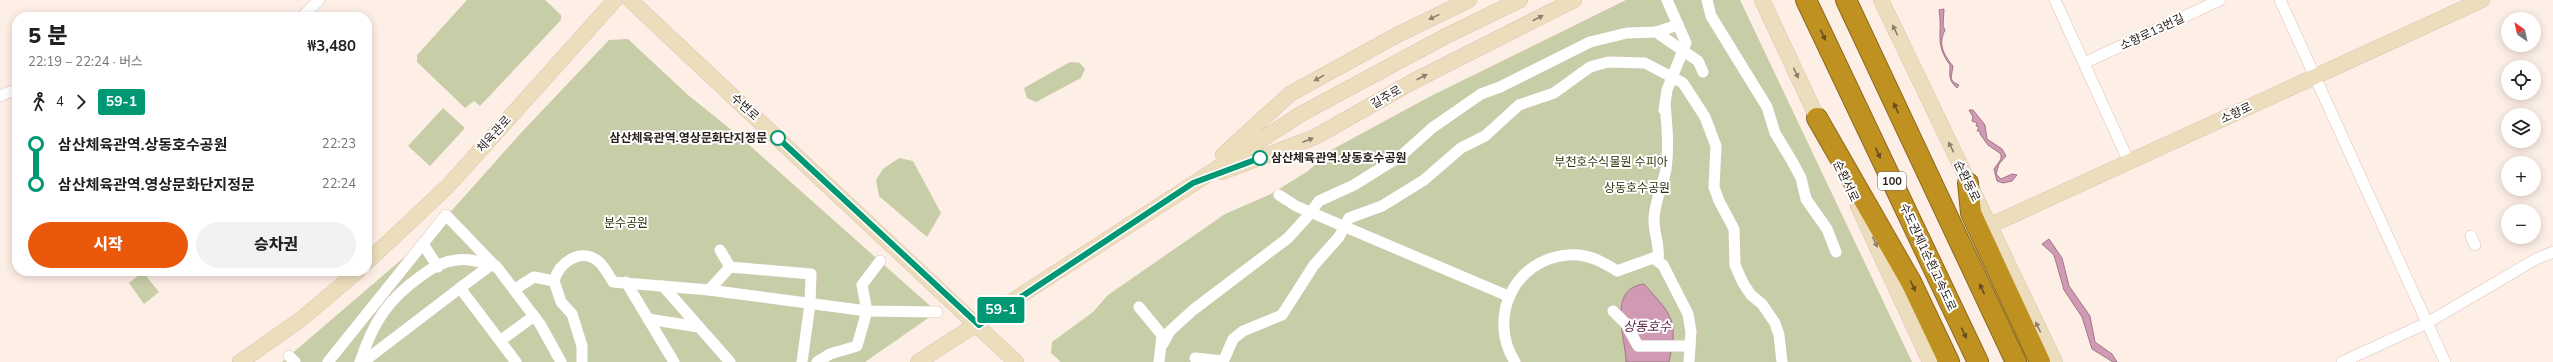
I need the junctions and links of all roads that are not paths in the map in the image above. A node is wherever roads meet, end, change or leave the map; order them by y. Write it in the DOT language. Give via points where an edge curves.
graph roads {
  1 [pos="319,0"];
  2 [pos="615,0"];
  3 [pos="630,0"];
  4 [pos="1469,0"];
  5 [pos="1520,0"];
  6 [pos="1574,0"];
  7 [pos="1667,0"];
  8 [pos="1707,0"];
  9 [pos="1806,0"];
  10 [pos="1846,0"];
  11 [pos="1881,0"];
  12 [pos="2055,0"];
  13 [pos="2220,0"];
  14 [pos="2280,0"];
  15 [pos="2482,0"];
  16 [pos="1762,1"];
  17 [pos="307,12"];
  18 [pos="1678,25"];
  19 [pos="1656,32"];
  20 [pos="1682,52"];
  21 [pos="2084,63"];
  22 [pos="1703,72"];
  23 [pos="1672,76"];
  24 [pos="2315,77"];
  25 [pos="12,91"];
  26 [pos="0,96"];
  27 [pos="1664,104"];
  28 [pos="1817,118"];
  29 [pos="1663,119"];
  30 [pos="2129,162"];
  31 [pos="1193,183"];
  32 [pos="1968,183"];
  33 [pos="1279,196"];
  34 [pos="1310,213"];
  35 [pos="1989,226"];
  36 [pos="1344,227"];
  37 [pos="423,244"];
  38 [pos="720,250"];
  39 [pos="1836,252"];
  40 [pos="2553,252"];
  41 [pos="372,257"];
  42 [pos="1658,260"];
  43 [pos="880,261"];
  44 [pos="493,266"];
  45 [pos="730,266"];
  46 [pos="438,267"];
  47 [pos="352,276"];
  48 [pos="554,281"];
  49 [pos="626,282"];
  50 [pos="663,286"];
  51 [pos="460,288"];
  52 [pos="515,289"];
  53 [pos="709,290"];
  54 [pos="1508,296"];
  55 [pos="810,304"];
  56 [pos="1140,307"];
  57 [pos="867,311"];
  58 [pos="937,312"];
  59 [pos="1616,313"];
  60 [pos="534,316"];
  61 [pos="648,319"];
  62 [pos="2427,323"];
  63 [pos="979,325"];
  64 [pos="699,327"];
  65 [pos="500,341"];
  66 [pos="1163,344"];
  67 [pos="1678,345"];
  68 [pos="1195,358"];
  69 [pos="240,362"];
  70 [pos="328,362"];
  71 [pos="360,362"];
  72 [pos="363,362"];
  73 [pos="516,362"];
  74 [pos="561,362"];
  75 [pos="582,362"];
  76 [pos="674,362"];
  77 [pos="730,362"];
  78 [pos="802,362"];
  79 [pos="817,362"];
  80 [pos="918,362"];
  81 [pos="1016,362"];
  82 [pos="1159,362"];
  83 [pos="1223,362"];
  84 [pos="1515,362"];
  85 [pos="1689,362"];
  86 [pos="1782,362"];
  87 [pos="1930,362"];
  88 [pos="1949,362"];
  89 [pos="1978,362"];
  90 [pos="2016,362"];
  91 [pos="2040,362"];
  92 [pos="2055,362"];
  93 [pos="2342,362"];
  94 [pos="2445,362"];
  1 -- 17 [label="street"];
  2 -- 41 [label="street, 체육관로" via="448,186"];
  3 -- 63 [label="street, 수변로"];
  4 -- 31 [label="street, 길주로, one-way" via="1397,35 1290,94"];
  5 -- 31 [label="street, 길주로" via="1446,36 1301,114"];
  31 -- 6 [label="street, 길주로, one-way" via="1315,137 1412,82"];
  7 -- 18 [label="street"];
  8 -- 39 [label="street" via="1711,16 1767,107 1775,133 1801,178 1806,198 1827,229"];
  9 -- 89 [label="highway, 수도권제1순환고속도로 / 100, one-way"];
  90 -- 10 [label="highway, one-way"];
  32 -- 11 [label="street, 순환동로, one-way"];
  12 -- 21 [label="street"];
  13 -- 21 [label="street, 소향로13번길"];
  14 -- 24 [label="street"];
  15 -- 24 [label="street, 소향로"];
  16 -- 28 [label="street, 순환서로, one-way"];
  18 -- 19 [label="street"];
  18 -- 20 [label="street" via="1686,43"];
  19 -- 20 [label="street"];
  19 -- 34 [label="street" via="1627,33 1590,42 1500,88 1481,94 1432,128 1402,155 1354,185 1319,201"];
  20 -- 22 [label="street" via="1698,61"];
  20 -- 23 [label="street"];
  21 -- 30 [label="street"];
  23 -- 27 [label="street"];
  23 -- 36 [label="street" via="1645,63 1608,62 1590,67 1554,93 1519,105 1485,136 1461,148 1424,180 1382,206 1349,218"];
  23 -- 86 [label="street" via="1690,91 1711,132 1716,146 1714,187 1734,229 1735,265 1751,295 1762,304 1775,323"];
  24 -- 30 [label="street, 소향로"];
  24 -- 62 [label="street"];
  25 -- 26 [label="street"];
  27 -- 29 [label="street"];
  27 -- 42 [label="street" via="1668,152 1666,170 1655,206"];
  28 -- 87 [label="street, 순환서로, one-way"];
  28 -- 88 [label="highway, one-way" via="1911,282"];
  30 -- 35 [label="street, 소향로"];
  31 -- 63 [label="street, 길주로"];
  32 -- 35 [label="street, 순환동로"];
  32 -- 91 [label="highway" via="1971,213"];
  33 -- 34 [label="street"];
  34 -- 36 [label="street"];
  34 -- 66 [label="street" via="1270,253 1224,284 1193,310 1170,332"];
  92 -- 35 [label="street, 순환동로, one-way"];
  36 -- 54 [label="street"];
  36 -- 83 [label="street" via="1332,246 1314,265 1282,315 1243,331 1233,339"];
  37 -- 44 [label="street" via="446,215"];
  37 -- 46 [label="street"];
  37 -- 70 [label="street"];
  38 -- 45 [label="street"];
  40 -- 62 [label="street" via="2536,259"];
  42 -- 54 [label="street" via="1653,258 1617,271 1587,256 1559,256 1542,262 1525,273"];
  42 -- 85 [label="street" via="1688,314 1691,332"];
  43 -- 57 [label="street" via="862,285"];
  44 -- 46 [label="street" via="456,260"];
  44 -- 51 [label="street"];
  44 -- 52 [label="street"];
  45 -- 53 [label="street"];
  45 -- 55 [label="street" via="811,274"];
  46 -- 71 [label="street" via="431,269 405,288 386,306 370,333"];
  47 -- 69 [label="street" via="300,320"];
  48 -- 49 [label="street" via="561,266 571,258 586,256 597,260 613,282"];
  48 -- 52 [label="street" via="534,277"];
  48 -- 75 [label="street" via="561,302 572,314 582,346"];
  49 -- 50 [label="street"];
  49 -- 61 [label="street"];
  50 -- 53 [label="street"];
  50 -- 64 [label="street"];
  51 -- 65 [label="street"];
  51 -- 72 [label="street"];
  52 -- 60 [label="street"];
  53 -- 55 [label="street"];
  54 -- 84 [label="street" via="1503,324 1508,349"];
  55 -- 57 [label="street"];
  55 -- 78 [label="street"];
  56 -- 66 [label="street" via="1160,330"];
  57 -- 58 [label="street"];
  57 -- 79 [label="street" via="857,346 830,354"];
  59 -- 67 [label="street" via="1632,333 1638,346"];
  60 -- 65 [label="street"];
  60 -- 74 [label="street"];
  61 -- 64 [label="street"];
  61 -- 76 [label="street"];
  62 -- 93 [label="street"];
  62 -- 94 [label="street"];
  63 -- 80 [label="street, 길주로"];
  63 -- 81 [label="street, 수변로"];
  64 -- 77 [label="street"];
  65 -- 73 [label="street"];
  66 -- 82 [label="street"];
  68 -- 83 [label="street"];
}
